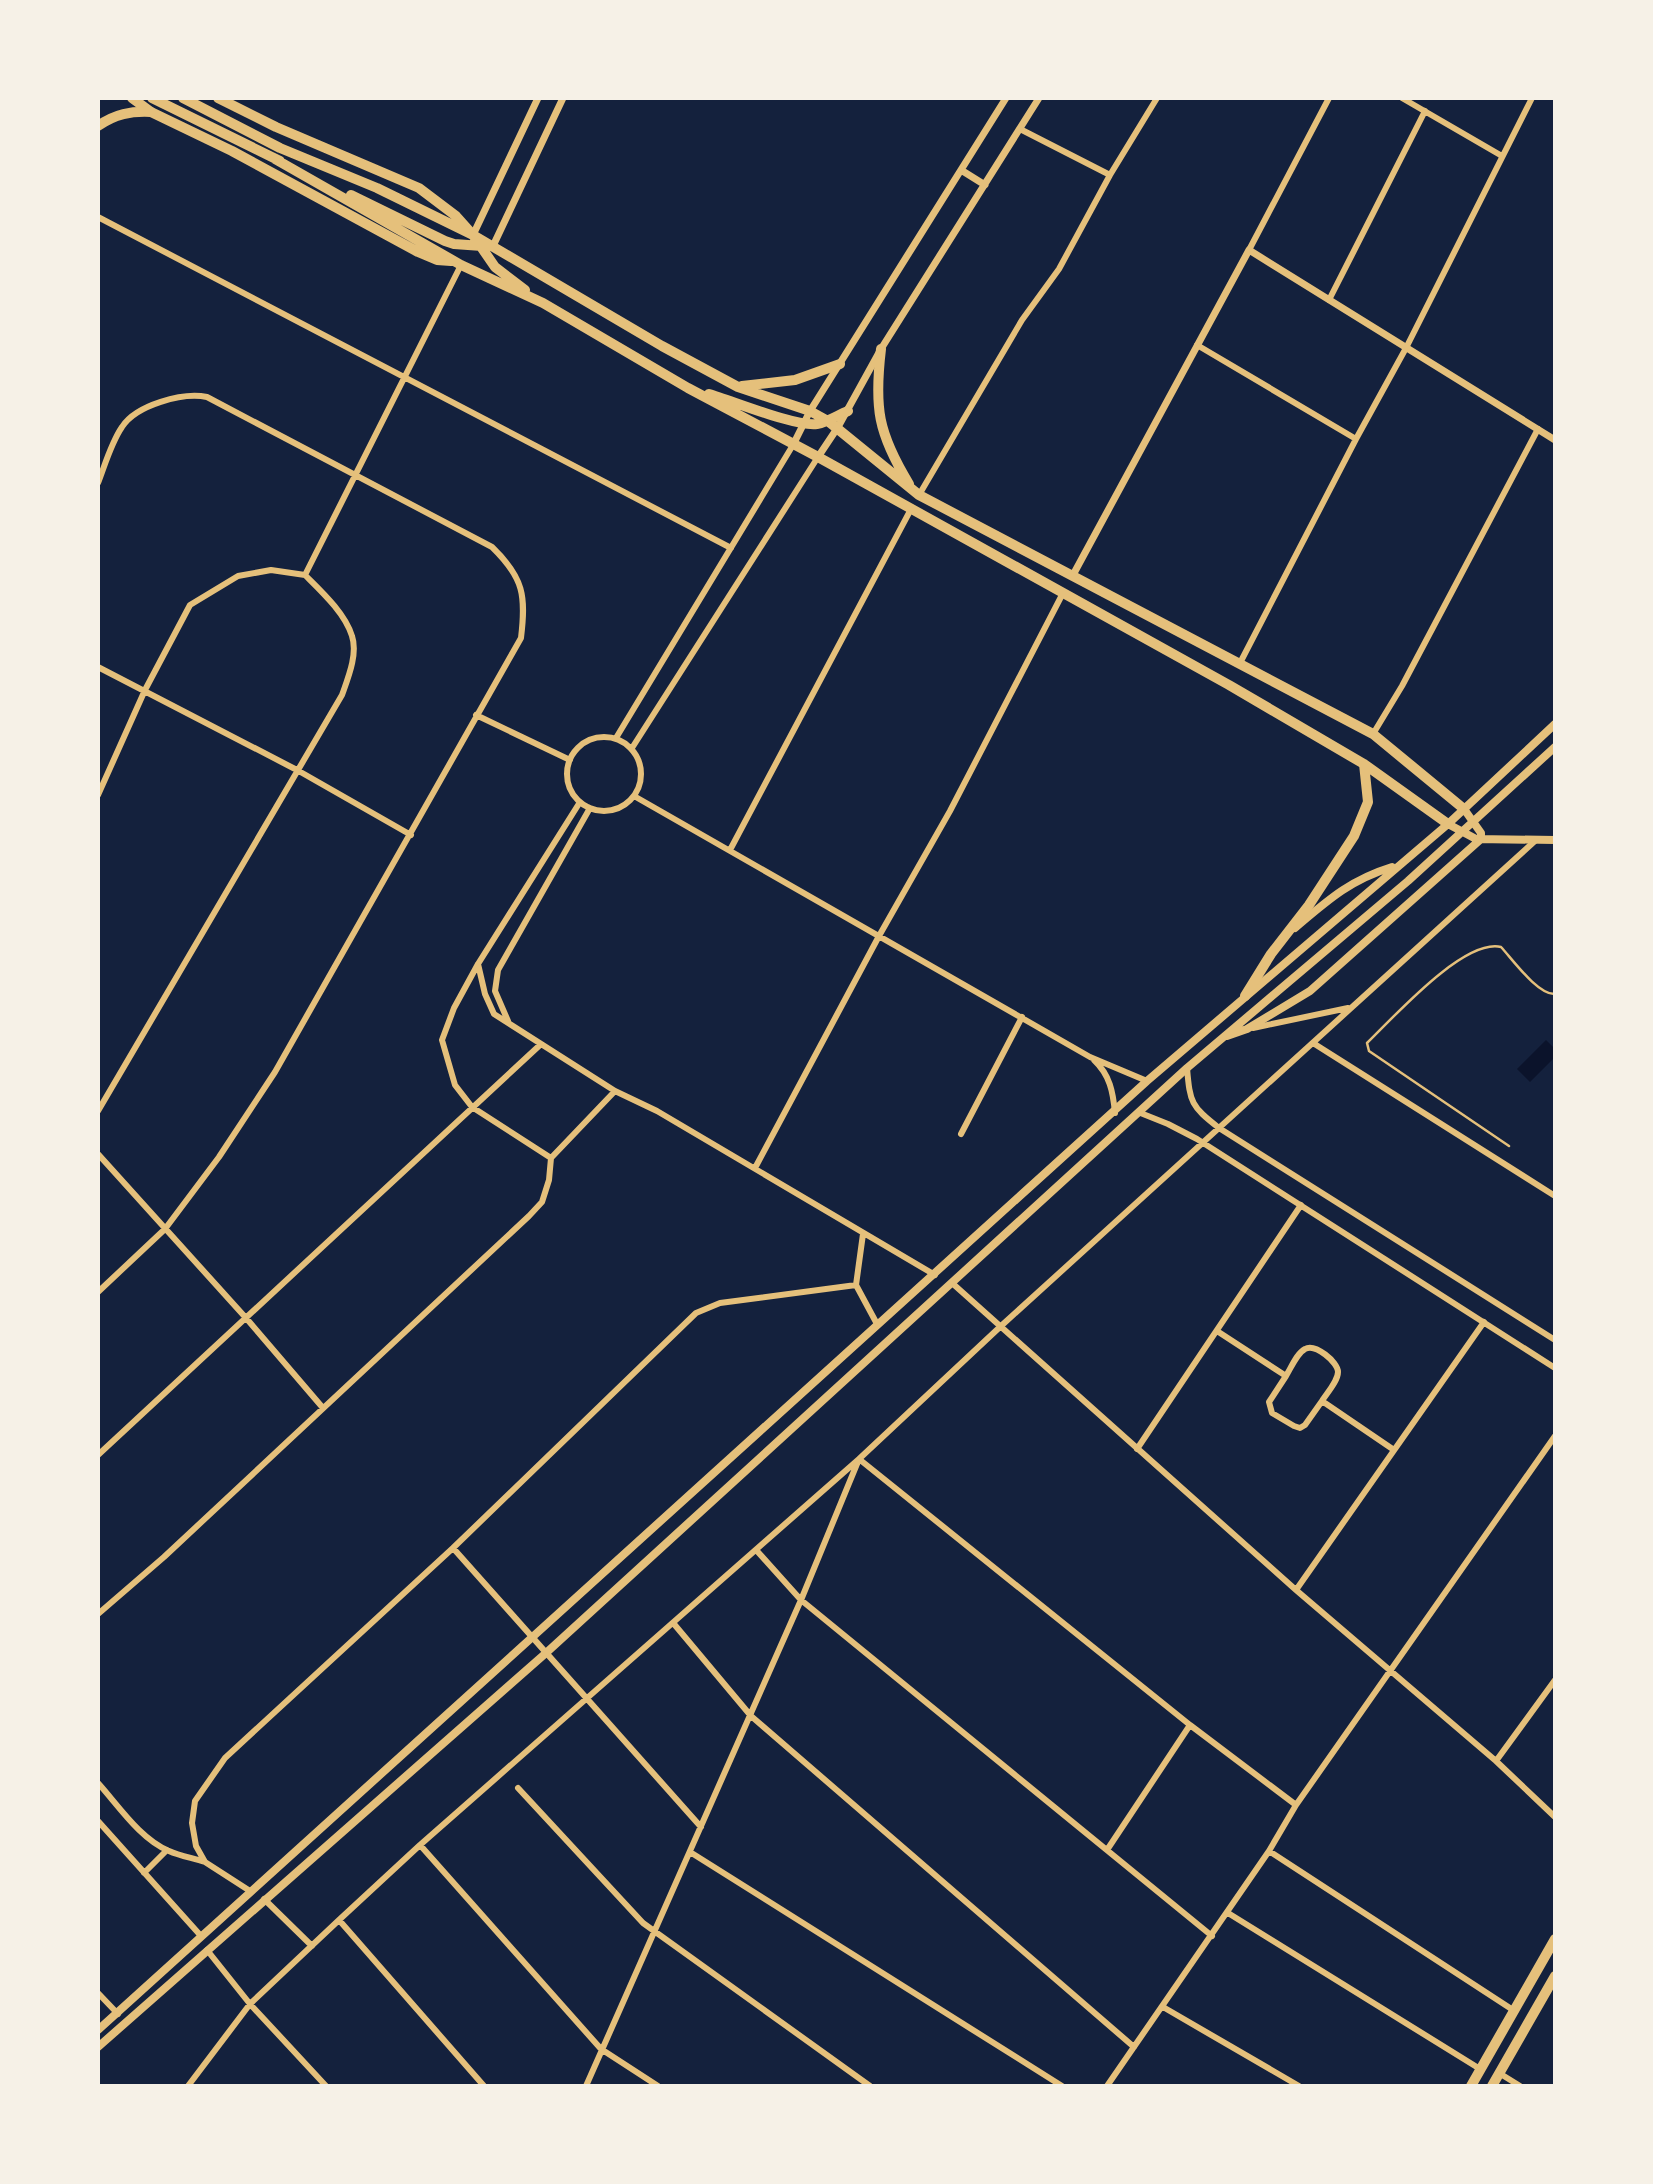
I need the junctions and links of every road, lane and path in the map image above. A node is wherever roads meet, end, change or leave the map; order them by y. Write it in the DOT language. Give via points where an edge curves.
graph roads {
  1 [pos="132,98"];
  2 [pos="152,98"];
  3 [pos="183,98"];
  4 [pos="218,98"];
  5 [pos="538,98"];
  6 [pos="563,98"];
  7 [pos="1006,98"];
  8 [pos="1039,98"];
  9 [pos="1157,98"];
  10 [pos="1329,98"];
  11 [pos="1402,98"];
  12 [pos="1532,98"];
  13 [pos="1425,111"];
  14 [pos="151,112"];
  15 [pos="98,126"];
  16 [pos="1020,129"];
  17 [pos="1502,156"];
  18 [pos="275,159"];
  19 [pos="961,170"];
  20 [pos="1110,175"];
  21 [pos="985,185"];
  22 [pos="98,217"];
  23 [pos="473,235"];
  24 [pos="479,246"];
  25 [pos="493,246"];
  26 [pos="1248,250"];
  27 [pos="459,264"];
  28 [pos="1329,300"];
  29 [pos="543,303"];
  30 [pos="1197,345"];
  31 [pos="1406,348"];
  32 [pos="881,349"];
  33 [pos="840,364"];
  34 [pos="405,377"];
  35 [pos="738,387"];
  36 [pos="688,388"];
  37 [pos="810,411"];
  38 [pos="848,411"];
  39 [pos="828,421"];
  40 [pos="804,423"];
  41 [pos="838,427"];
  42 [pos="1538,429"];
  43 [pos="1356,439"];
  44 [pos="1555,440"];
  45 [pos="793,445"];
  46 [pos="818,457"];
  47 [pos="356,475"];
  48 [pos="98,483"];
  49 [pos="916,492"];
  50 [pos="911,509"];
  51 [pos="731,548"];
  52 [pos="305,575"];
  53 [pos="1073,575"];
  54 [pos="1063,593"];
  55 [pos="1240,663"];
  56 [pos="98,667"];
  57 [pos="145,690"];
  58 [pos="477,715"];
  59 [pos="1555,724"];
  60 [pos="1373,734"];
  61 [pos="616,738"];
  62 [pos="1555,747"];
  63 [pos="632,748"];
  64 [pos="570,760"];
  65 [pos="1364,764"];
  66 [pos="297,770"];
  67 [pos="98,795"];
  68 [pos="634,796"];
  69 [pos="580,802"];
  70 [pos="590,808"];
  71 [pos="1464,809"];
  72 [pos="1472,822"];
  73 [pos="1448,824"];
  74 [pos="1461,832"];
  75 [pos="411,835"];
  76 [pos="1481,839"];
  77 [pos="1536,840"];
  78 [pos="1555,840"];
  79 [pos="730,850"];
  80 [pos="1398,865"];
  81 [pos="1368,914"];
  82 [pos="1381,928"];
  83 [pos="1288,934"];
  84 [pos="879,936"];
  85 [pos="478,964"];
  86 [pos="1555,994"];
  87 [pos="1245,996"];
  88 [pos="1353,1006"];
  89 [pos="1022,1017"];
  90 [pos="509,1023"];
  91 [pos="1247,1029"];
  92 [pos="1224,1037"];
  93 [pos="1313,1043"];
  94 [pos="540,1045"];
  95 [pos="1090,1057"];
  96 [pos="1187,1068"];
  97 [pos="1147,1082"];
  98 [pos="615,1091"];
  99 [pos="472,1107"];
  100 [pos="98,1111"];
  101 [pos="1138,1112"];
  102 [pos="1115,1113"];
  103 [pos="1219,1128"];
  104 [pos="961,1134"];
  105 [pos="1203,1143"];
  106 [pos="1509,1146"];
  107 [pos="98,1154"];
  108 [pos="551,1158"];
  109 [pos="755,1168"];
  110 [pos="1555,1196"];
  111 [pos="1301,1205"];
  112 [pos="165,1229"];
  113 [pos="863,1234"];
  114 [pos="935,1275"];
  115 [pos="952,1283"];
  116 [pos="856,1285"];
  117 [pos="98,1292"];
  118 [pos="246,1318"];
  119 [pos="1484,1322"];
  120 [pos="877,1324"];
  121 [pos="1001,1326"];
  122 [pos="1217,1331"];
  123 [pos="1555,1340"];
  124 [pos="1555,1368"];
  125 [pos="1286,1376"];
  126 [pos="1322,1401"];
  127 [pos="323,1408"];
  128 [pos="1555,1436"];
  129 [pos="1138,1449"];
  130 [pos="1394,1450"];
  131 [pos="98,1455"];
  132 [pos="859,1459"];
  133 [pos="453,1548"];
  134 [pos="757,1551"];
  135 [pos="1296,1590"];
  136 [pos="801,1600"];
  137 [pos="98,1614"];
  138 [pos="674,1624"];
  139 [pos="532,1639"];
  140 [pos="546,1653"];
  141 [pos="1391,1672"];
  142 [pos="1555,1680"];
  143 [pos="587,1699"];
  144 [pos="751,1716"];
  145 [pos="1190,1725"];
  146 [pos="1496,1761"];
  147 [pos="98,1783"];
  148 [pos="518,1788"];
  149 [pos="1296,1805"];
  150 [pos="1555,1816"];
  151 [pos="98,1821"];
  152 [pos="701,1827"];
  153 [pos="421,1845"];
  154 [pos="167,1850"];
  155 [pos="1107,1850"];
  156 [pos="690,1852"];
  157 [pos="1269,1852"];
  158 [pos="205,1862"];
  159 [pos="144,1872"];
  160 [pos="250,1891"];
  161 [pos="264,1899"];
  162 [pos="1228,1913"];
  163 [pos="339,1920"];
  164 [pos="654,1932"];
  165 [pos="201,1936"];
  166 [pos="1212,1936"];
  167 [pos="1555,1939"];
  168 [pos="312,1946"];
  169 [pos="207,1950"];
  170 [pos="1555,1976"];
  171 [pos="98,1993"];
  172 [pos="250,2004"];
  173 [pos="1163,2007"];
  174 [pos="1513,2010"];
  175 [pos="118,2014"];
  176 [pos="98,2030"];
  177 [pos="98,2047"];
  178 [pos="1134,2047"];
  179 [pos="601,2049"];
  180 [pos="1480,2069"];
  181 [pos="1499,2073"];
  182 [pos="188,2086"];
  183 [pos="326,2086"];
  184 [pos="484,2086"];
  185 [pos="586,2086"];
  186 [pos="658,2086"];
  187 [pos="870,2086"];
  188 [pos="1062,2086"];
  189 [pos="1107,2086"];
  190 [pos="1299,2086"];
  191 [pos="1471,2086"];
  192 [pos="1492,2086"];
  193 [pos="1520,2086"];
  1 -- 14 [label="main road"];
  2 -- 18 [label="main road"];
  3 -- 23 [label="main road" via="280,148"];
  4 -- 23 [label="main road" via="419,188"];
  5 -- 23 [label="street"];
  6 -- 25 [label="street"];
  7 -- 19 [label="street"];
  8 -- 16 [label="street"];
  9 -- 20 [label="street"];
  10 -- 26 [label="street"];
  11 -- 13 [label="street"];
  12 -- 17 [label="street"];
  13 -- 17 [label="street"];
  13 -- 28 [label="street"];
  14 -- 15 [label="highway" via="130,111"];
  14 -- 27 [label="main road" via="418,253"];
  16 -- 20 [label="street"];
  16 -- 21 [label="street"];
  17 -- 31 [label="street"];
  18 -- 24 [label="main road" via="445,241"];
  18 -- 27 [label="main road"];
  19 -- 21 [label="street"];
  19 -- 33 [label="street"];
  20 -- 49 [label="street" via="1059,269 1022,320"];
  21 -- 32 [label="street"];
  22 -- 34 [label="street"];
  23 -- 24 [label="main road"];
  23 -- 25 [label="main road"];
  24 -- 25 [label="main road"];
  24 -- 29 [label="main road" via="495,267"];
  25 -- 35 [label="main road"];
  26 -- 28 [label="street"];
  26 -- 30 [label="street"];
  27 -- 29 [label="main road"];
  27 -- 34 [label="street"];
  28 -- 31 [label="street"];
  29 -- 36 [label="main road"];
  30 -- 43 [label="street"];
  30 -- 53 [label="street"];
  31 -- 42 [label="street"];
  31 -- 43 [label="street"];
  32 -- 38 [label="street"];
  32 -- 49 [label="main road" via="877,383 882,430"];
  33 -- 35 [label="main road" via="795,380"];
  33 -- 37 [label="street"];
  34 -- 47 [label="street"];
  34 -- 51 [label="street"];
  35 -- 37 [label="main road"];
  36 -- 40 [label="main road"];
  36 -- 45 [label="main road"];
  37 -- 39 [label="main road"];
  37 -- 40 [label="street"];
  38 -- 39 [label="main road"];
  38 -- 41 [label="street"];
  39 -- 40 [label="main road"];
  39 -- 41 [label="main road"];
  40 -- 45 [label="street"];
  41 -- 46 [label="street"];
  41 -- 49 [label="main road"];
  42 -- 44 [label="street"];
  42 -- 60 [label="street"];
  43 -- 55 [label="street"];
  45 -- 46 [label="main road"];
  45 -- 51 [label="street"];
  46 -- 50 [label="main road"];
  46 -- 63 [label="street"];
  47 -- 48 [label="street" via="194,394 172,398 131,417 122,427"];
  47 -- 52 [label="street"];
  47 -- 58 [label="street" via="492,547 510,565 524,611 521,638"];
  49 -- 53 [label="main road"];
  50 -- 54 [label="main road"];
  50 -- 79 [label="street"];
  51 -- 61 [label="street"];
  52 -- 57 [label="street" via="271,570 238,576 190,605"];
  52 -- 66 [label="street" via="333,603 353,637 352,667 342,695"];
  53 -- 55 [label="main road"];
  54 -- 65 [label="main road"];
  54 -- 84 [label="street"];
  55 -- 60 [label="main road"];
  56 -- 57 [label="street"];
  57 -- 66 [label="street"];
  57 -- 67 [label="street"];
  58 -- 64 [label="street"];
  58 -- 75 [label="street"];
  59 -- 71 [label="main road"];
  60 -- 71 [label="main road"];
  61 -- 63 [label="street"];
  61 -- 64 [label="street" via="605,736 584,743"];
  62 -- 72 [label="main road"];
  63 -- 68 [label="street" via="641,772"];
  64 -- 69 [label="street" via="568,782"];
  65 -- 73 [label="main road"];
  65 -- 83 [label="main road" via="1368,802 1354,836"];
  66 -- 75 [label="street"];
  66 -- 100 [label="street"];
  68 -- 70 [label="street" via="614,810"];
  68 -- 79 [label="street"];
  69 -- 70 [label="street"];
  69 -- 85 [label="street"];
  70 -- 90 [label="street" via="498,970 495,991"];
  71 -- 72 [label="main road"];
  71 -- 73 [label="main road"];
  72 -- 74 [label="main road"];
  72 -- 76 [label="main road"];
  73 -- 74 [label="main road"];
  73 -- 80 [label="main road"];
  74 -- 76 [label="main road"];
  74 -- 81 [label="main road"];
  75 -- 112 [label="street" via="275,1072"];
  76 -- 77 [label="main road"];
  76 -- 82 [label="main road"];
  77 -- 78 [label="main road"];
  77 -- 88 [label="street"];
  79 -- 84 [label="street"];
  80 -- 83 [label="main road" via="1348,885"];
  80 -- 87 [label="main road"];
  81 -- 82 [label="main road"];
  81 -- 92 [label="main road"];
  82 -- 91 [label="main road" via="1310,991"];
  83 -- 87 [label="main road"];
  84 -- 89 [label="street"];
  84 -- 109 [label="street"];
  85 -- 90 [label="street" via="494,1014"];
  85 -- 99 [label="street" via="442,1040 455,1085"];
  86 -- 106 [label="lane" via="1538,987 1501,947 1485,946 1448,967 1367,1043 1369,1051"];
  87 -- 97 [label="main road"];
  88 -- 91 [label="street"];
  88 -- 93 [label="street"];
  89 -- 95 [label="street"];
  89 -- 104 [label="street"];
  90 -- 94 [label="street"];
  91 -- 92 [label="main road"];
  92 -- 96 [label="main road"];
  93 -- 103 [label="street"];
  93 -- 110 [label="street"];
  94 -- 98 [label="street"];
  94 -- 99 [label="street"];
  95 -- 97 [label="street"];
  95 -- 102 [label="street" via="1109,1079"];
  96 -- 101 [label="main road"];
  96 -- 103 [label="street" via="1192,1103"];
  97 -- 102 [label="main road"];
  98 -- 108 [label="street"];
  98 -- 109 [label="street"];
  99 -- 108 [label="street"];
  99 -- 118 [label="street"];
  101 -- 105 [label="street"];
  101 -- 115 [label="main road"];
  102 -- 114 [label="main road"];
  103 -- 105 [label="street"];
  103 -- 123 [label="street"];
  105 -- 111 [label="street"];
  105 -- 121 [label="street"];
  107 -- 112 [label="street"];
  108 -- 127 [label="street" via="542,1202"];
  109 -- 113 [label="street"];
  111 -- 119 [label="street"];
  111 -- 122 [label="street"];
  112 -- 117 [label="street"];
  112 -- 118 [label="street"];
  113 -- 114 [label="street"];
  113 -- 116 [label="street"];
  114 -- 120 [label="main road"];
  115 -- 121 [label="street"];
  115 -- 140 [label="main road"];
  116 -- 120 [label="street"];
  116 -- 133 [label="street" via="720,1303 696,1313"];
  118 -- 127 [label="street"];
  118 -- 131 [label="street"];
  119 -- 124 [label="street"];
  119 -- 130 [label="street"];
  120 -- 139 [label="main road"];
  121 -- 129 [label="street"];
  121 -- 132 [label="street"];
  122 -- 125 [label="street"];
  122 -- 129 [label="street"];
  125 -- 126 [label="street" via="1269,1402 1272,1413 1300,1428"];
  125 -- 126 [label="street" via="1304,1350 1315,1348 1339,1368"];
  126 -- 130 [label="street"];
  127 -- 137 [label="street"];
  128 -- 141 [label="street"];
  129 -- 135 [label="street"];
  130 -- 135 [label="street"];
  132 -- 134 [label="street"];
  132 -- 136 [label="street"];
  132 -- 145 [label="street"];
  133 -- 139 [label="street"];
  133 -- 158 [label="street" via="225,1758 195,1801 192,1823"];
  134 -- 136 [label="street"];
  134 -- 138 [label="street"];
  135 -- 141 [label="street"];
  136 -- 144 [label="street"];
  136 -- 155 [label="street"];
  138 -- 143 [label="street"];
  138 -- 144 [label="street"];
  139 -- 140 [label="street"];
  139 -- 160 [label="main road"];
  140 -- 143 [label="street"];
  140 -- 161 [label="main road"];
  141 -- 146 [label="street"];
  141 -- 149 [label="street"];
  142 -- 146 [label="street"];
  143 -- 152 [label="street"];
  143 -- 153 [label="street"];
  144 -- 152 [label="street"];
  144 -- 178 [label="street"];
  145 -- 149 [label="street"];
  145 -- 155 [label="street"];
  146 -- 150 [label="street"];
  147 -- 154 [label="street" via="141,1830"];
  148 -- 164 [label="street" via="626,1908"];
  149 -- 157 [label="street"];
  151 -- 159 [label="street"];
  152 -- 156 [label="street"];
  153 -- 163 [label="street"];
  153 -- 179 [label="street"];
  154 -- 158 [label="street"];
  154 -- 159 [label="street"];
  155 -- 166 [label="street"];
  156 -- 164 [label="street"];
  156 -- 188 [label="street"];
  157 -- 162 [label="street"];
  157 -- 174 [label="street"];
  158 -- 160 [label="street"];
  159 -- 165 [label="street"];
  160 -- 165 [label="main road"];
  161 -- 168 [label="street"];
  161 -- 169 [label="main road"];
  162 -- 166 [label="street"];
  162 -- 180 [label="street"];
  163 -- 168 [label="street"];
  163 -- 184 [label="street"];
  164 -- 179 [label="street"];
  164 -- 187 [label="street"];
  165 -- 175 [label="main road"];
  166 -- 173 [label="street"];
  167 -- 174 [label="main road"];
  168 -- 172 [label="street"];
  169 -- 172 [label="street"];
  169 -- 177 [label="main road"];
  170 -- 181 [label="main road"];
  171 -- 175 [label="street"];
  172 -- 182 [label="street"];
  172 -- 183 [label="street"];
  173 -- 178 [label="street"];
  173 -- 190 [label="street"];
  174 -- 180 [label="main road"];
  175 -- 176 [label="main road"];
  178 -- 189 [label="street"];
  179 -- 185 [label="street"];
  179 -- 186 [label="street"];
  180 -- 191 [label="main road"];
  181 -- 192 [label="main road"];
  181 -- 193 [label="street"];
}
